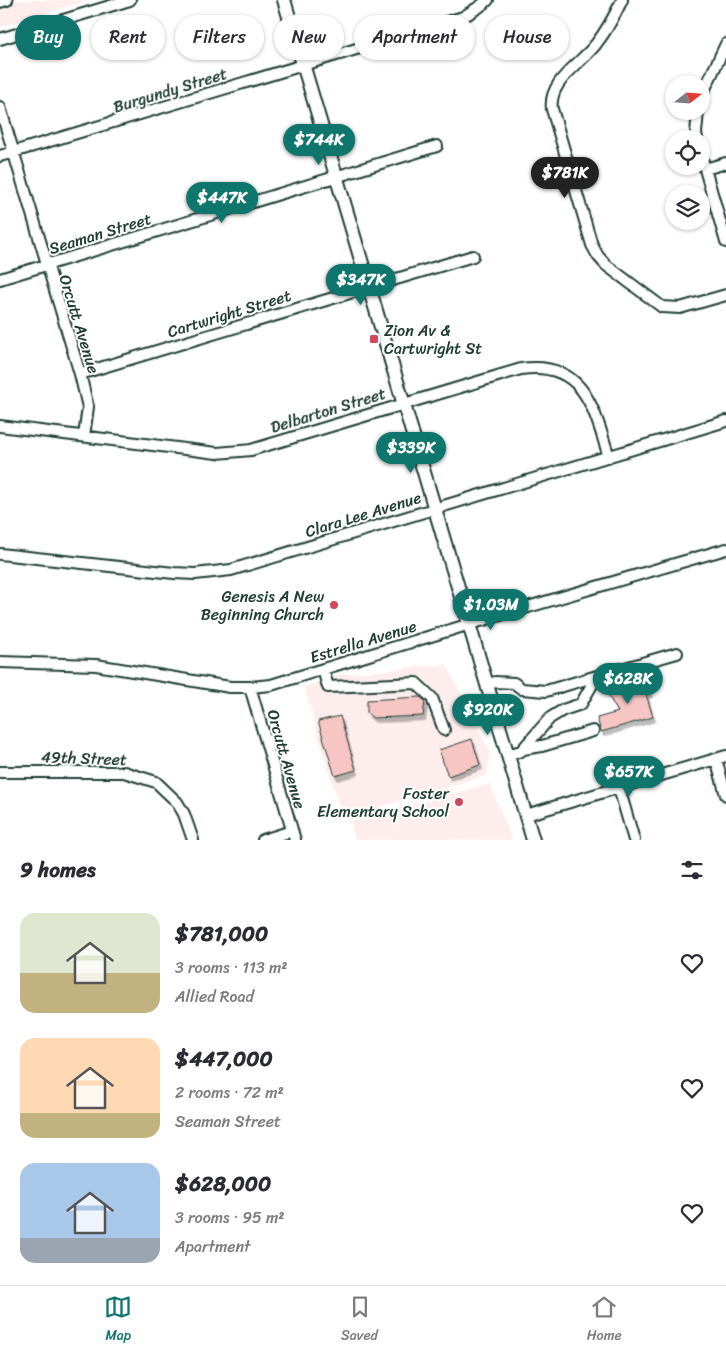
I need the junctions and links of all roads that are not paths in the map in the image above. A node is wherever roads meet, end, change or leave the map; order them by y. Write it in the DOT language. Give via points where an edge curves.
graph roads {
  1 [pos="7,0"];
  2 [pos="130,0"];
  3 [pos="284,0"];
  4 [pos="488,0"];
  5 [pos="622,0"];
  6 [pos="0,2"];
  7 [pos="0,39"];
  8 [pos="726,44"];
  9 [pos="304,66"];
  10 [pos="710,78"];
  11 [pos="0,106"];
  12 [pos="437,146"];
  13 [pos="13,152"];
  14 [pos="0,156"];
  15 [pos="726,163"];
  16 [pos="710,168"];
  17 [pos="707,175"];
  18 [pos="337,177"];
  19 [pos="726,242"];
  20 [pos="473,256"];
  21 [pos="47,264"];
  22 [pos="0,278"];
  23 [pos="370,287"];
  24 [pos="726,295"];
  25 [pos="80,374"];
  26 [pos="404,403"];
  27 [pos="726,421"];
  28 [pos="0,426"];
  29 [pos="84,436"];
  30 [pos="609,456"];
  31 [pos="435,508"];
  32 [pos="726,549"];
  33 [pos="0,554"];
  34 [pos="470,624"];
  35 [pos="677,653"];
  36 [pos="0,662"];
  37 [pos="323,668"];
  38 [pos="597,676"];
  39 [pos="487,684"];
  40 [pos="250,687"];
  41 [pos="444,730"];
  42 [pos="593,731"];
  43 [pos="523,749"];
  44 [pos="508,755"];
  45 [pos="721,758"];
  46 [pos="0,772"];
  47 [pos="619,788"];
  48 [pos="726,795"];
  49 [pos="526,815"];
  50 [pos="293,835"];
  51 [pos="192,840"];
  52 [pos="263,840"];
  53 [pos="533,840"];
  54 [pos="634,840"];
  1 -- 6 [label="street"];
  2 -- 7 [label="street"];
  3 -- 9 [label="main road"];
  4 -- 9 [label="street, Burgundy Street" via="463,18"];
  5 -- 24 [label="street" via="596,44 557,85 552,99 552,109 592,245 606,265 662,307 680,308"];
  8 -- 10 [label="street"];
  9 -- 13 [label="street, Burgundy Street"];
  9 -- 18 [label="main road"];
  11 -- 13 [label="street, Orcutt Avenue"];
  12 -- 18 [label="street, Seaman Street"];
  13 -- 14 [label="street, Burgundy Street"];
  13 -- 21 [label="street, Orcutt Avenue"];
  15 -- 16 [label="street"];
  17 -- 19 [label="street"];
  18 -- 21 [label="street, Seaman Street"];
  18 -- 23 [label="main road"];
  20 -- 23 [label="street, Cartwright Street"];
  21 -- 22 [label="street, Seaman Street"];
  21 -- 25 [label="street, Orcutt Avenue"];
  23 -- 25 [label="street, Cartwright Street"];
  23 -- 26 [label="main road"];
  25 -- 29 [label="street, Orcutt Avenue" via="88,407"];
  26 -- 29 [label="street, Delbarton Street" via="251,450 217,452"];
  26 -- 30 [label="street, Delbarton Street" via="521,369 555,371 570,378 587,396"];
  26 -- 31 [label="main road"];
  27 -- 30 [label="street, Clara Lee Avenue"];
  28 -- 29 [label="street, Delbarton Street"];
  30 -- 31 [label="street, Clara Lee Avenue"];
  31 -- 33 [label="street, Clara Lee Avenue" via="231,570 195,574"];
  31 -- 34 [label="main road"];
  32 -- 34 [label="street, Estrella Avenue"];
  34 -- 37 [label="street, Estrella Avenue"];
  34 -- 39 [label="main road"];
  35 -- 38 [label="street"];
  36 -- 40 [label="street, Estrella Avenue" via="96,665 230,687"];
  37 -- 40 [label="street, Estrella Avenue"];
  37 -- 41 [label="street" via="328,686 416,683 432,698"];
  38 -- 39 [label="street" via="546,691 522,689 514,684"];
  38 -- 43 [label="street" via="582,704 550,718"];
  39 -- 44 [label="main road"];
  40 -- 50 [label="street, Orcutt Avenue"];
  42 -- 43 [label="street"];
  43 -- 44 [label="street"];
  44 -- 49 [label="main road"];
  45 -- 47 [label="street"];
  45 -- 48 [label="street"];
  46 -- 51 [label="street, 49th Street" via="124,772 156,782 177,802"];
  47 -- 49 [label="street"];
  47 -- 54 [label="street"];
  49 -- 53 [label="main road"];
  50 -- 52 [label="street"];
}
